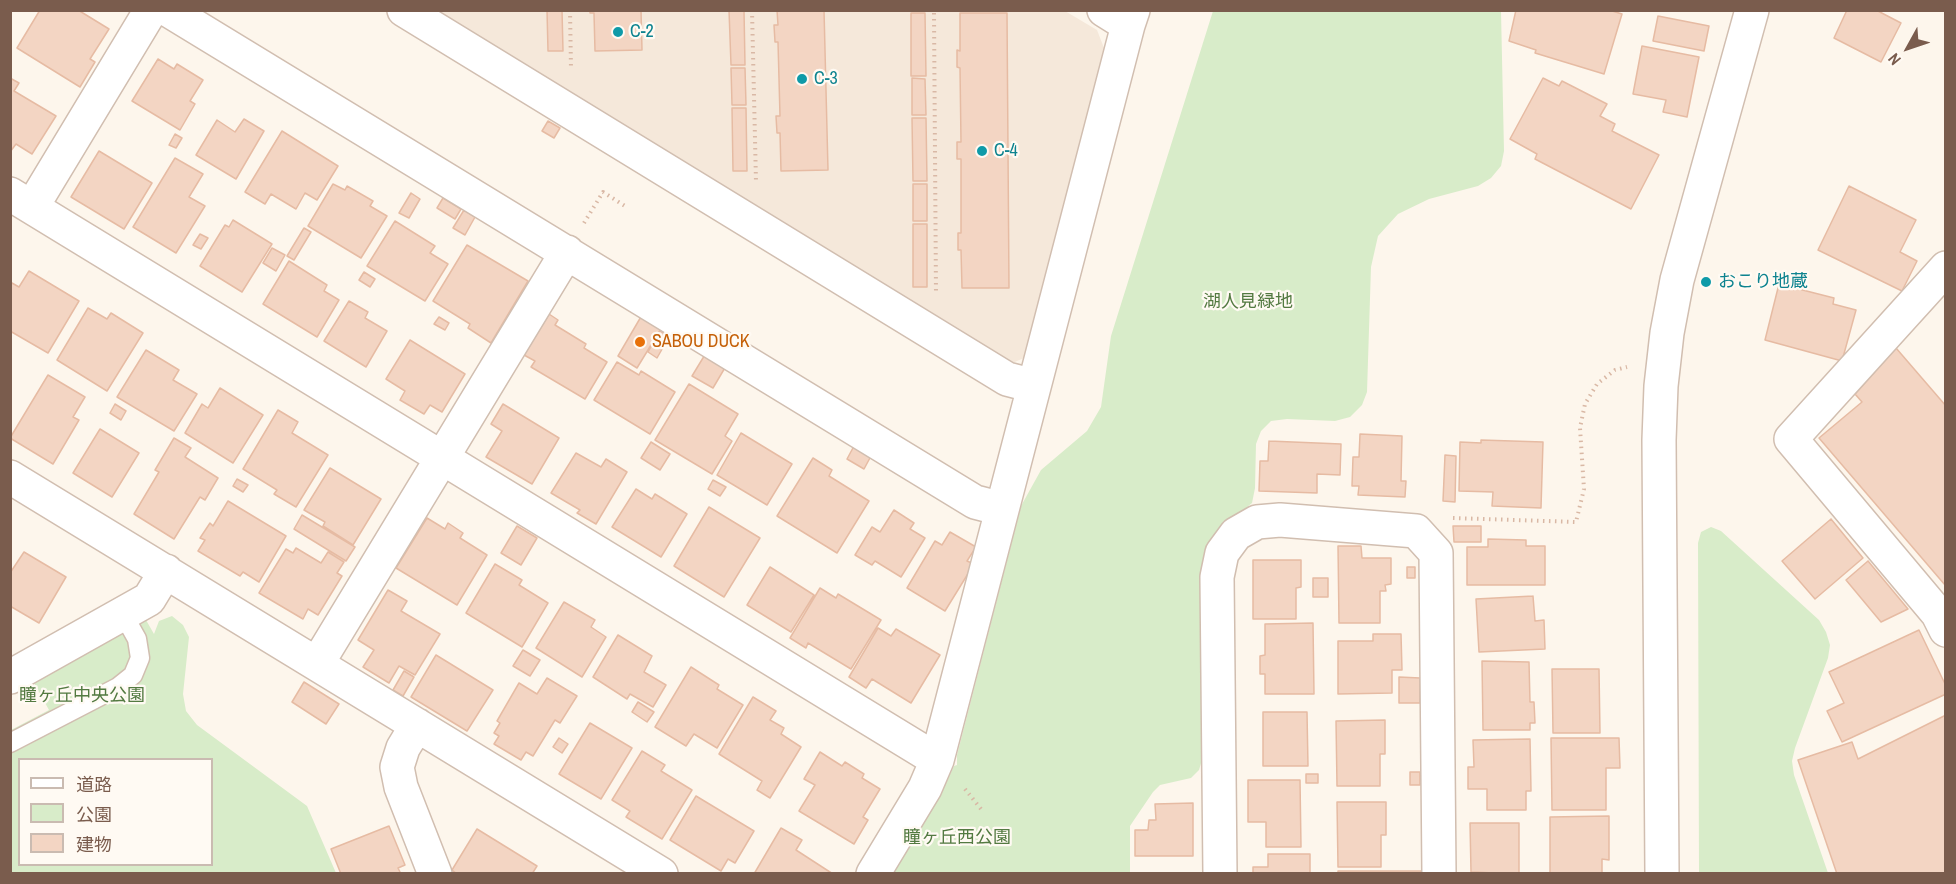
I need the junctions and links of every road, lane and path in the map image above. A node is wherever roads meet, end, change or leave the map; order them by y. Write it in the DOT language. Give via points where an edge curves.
graph roads {
  1 [pos="152,10"];
  2 [pos="168,10"];
  3 [pos="404,10"];
  4 [pos="570,10"];
  5 [pos="752,10"];
  6 [pos="1752,10"];
  7 [pos="934,13"];
  8 [pos="1122,15"];
  9 [pos="560,106"];
  10 [pos="21,201"];
  11 [pos="628,208"];
  12 [pos="591,212"];
  13 [pos="745,218"];
  14 [pos="567,252"];
  15 [pos="1946,268"];
  16 [pos="924,328"];
  17 [pos="1664,364"];
  18 [pos="1034,386"];
  19 [pos="442,458"];
  20 [pos="10,477"];
  21 [pos="1002,509"];
  22 [pos="1420,537"];
  23 [pos="166,572"];
  24 [pos="123,614"];
  25 [pos="1946,630"];
  26 [pos="317,664"];
  27 [pos="10,677"];
  28 [pos="417,725"];
  29 [pos="10,743"];
  30 [pos="937,760"];
  31 [pos="435,873"];
  32 [pos="661,873"];
  33 [pos="873,873"];
  34 [pos="1220,873"];
  35 [pos="1439,873"];
  36 [pos="1662,873"];
  1 -- 10 [label="street"];
  2 -- 14 [label="street"];
  3 -- 9 [label="street"];
  4 -- 9 [label="path" via="572,86"];
  5 -- 13 [label="path" via="757,199"];
  6 -- 17 [label="street" via="1677,280"];
  7 -- 16 [label="path" via="936,308"];
  8 -- 18 [label="street"];
  9 -- 13 [label="street"];
  10 -- 19 [label="street"];
  11 -- 12 [label="path" via="603,192"];
  13 -- 16 [label="street"];
  14 -- 19 [label="street"];
  14 -- 21 [label="street" via="975,502"];
  15 -- 25 [label="street" via="1791,439 1938,614"];
  16 -- 18 [label="street" via="1007,379"];
  17 -- 22 [label="path" via="1638,364 1615,370 1597,384 1585,404 1580,428 1584,489 1576,522 1441,518"];
  17 -- 36 [label="street" via="1659,440"];
  18 -- 21 [label="street"];
  19 -- 26 [label="street"];
  19 -- 30 [label="street"];
  20 -- 23 [label="street"];
  21 -- 30 [label="street"];
  22 -- 34 [label="street" via="1416,531 1280,520 1257,522 1236,534 1222,553 1217,577"];
  22 -- 35 [label="street" via="1436,553"];
  23 -- 24 [label="street" via="149,599"];
  23 -- 26 [label="street"];
  24 -- 27 [label="street"];
  24 -- 29 [label="lane" via="137,639 140,658 132,675 118,687"];
  26 -- 28 [label="street"];
  28 -- 31 [label="street" via="397,767"];
  28 -- 32 [label="street"];
  30 -- 33 [label="street" via="925,788"];
}
